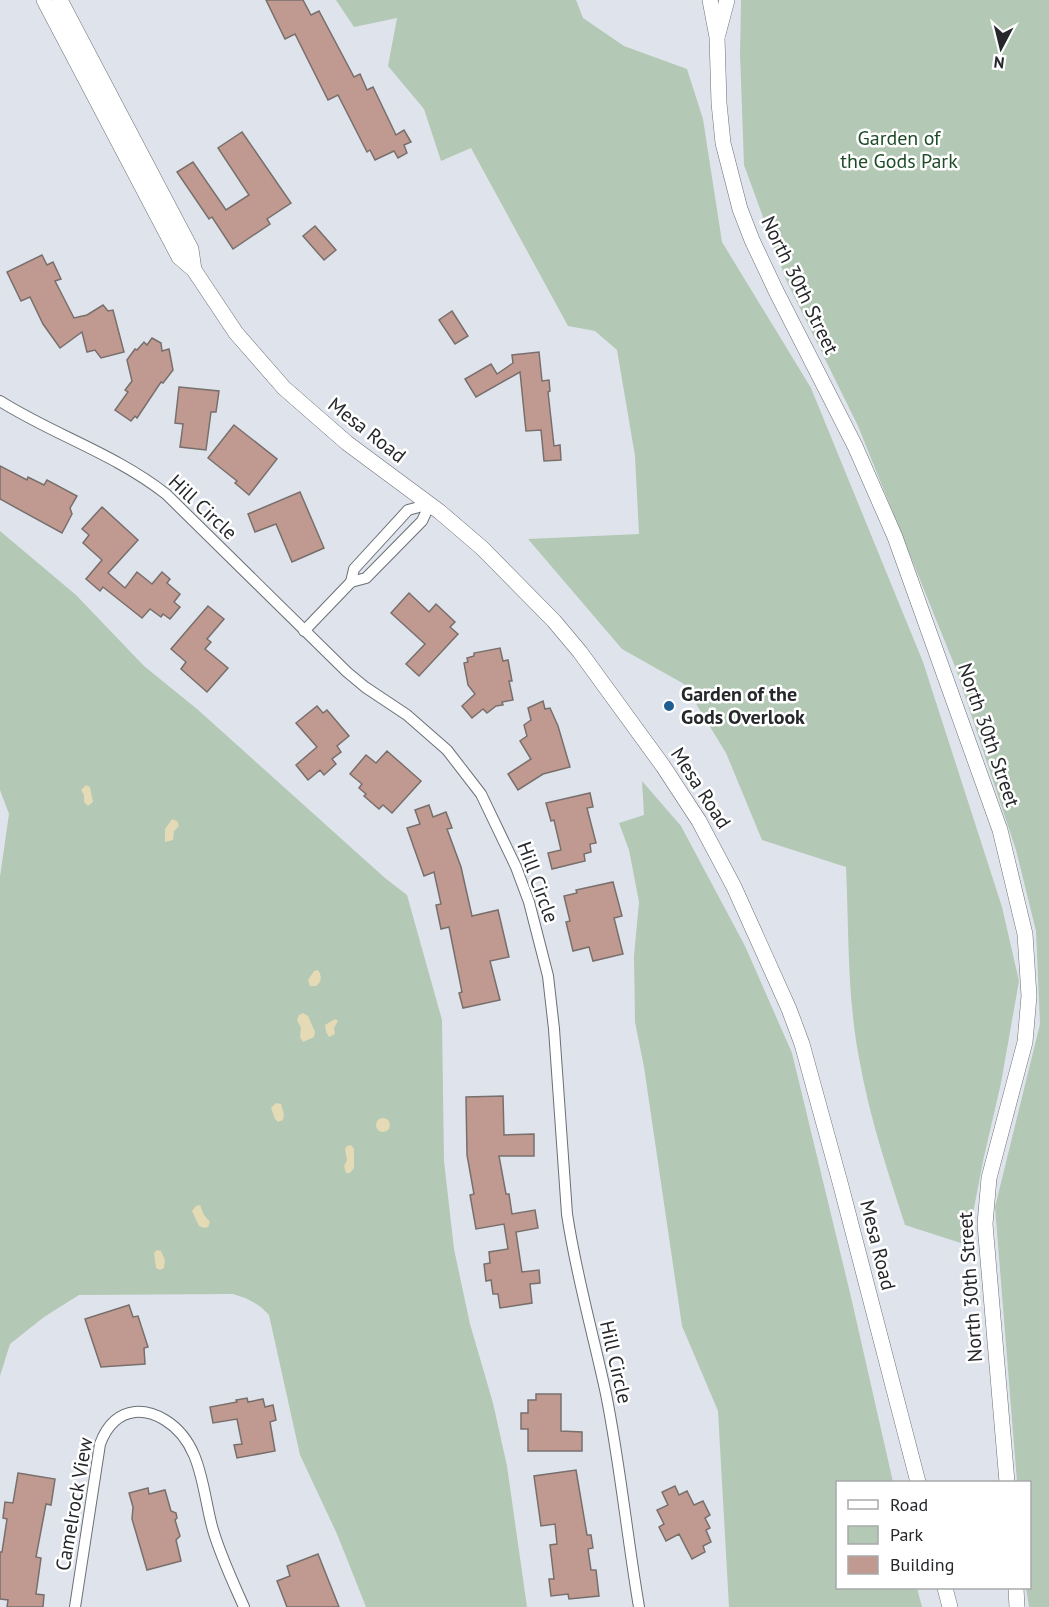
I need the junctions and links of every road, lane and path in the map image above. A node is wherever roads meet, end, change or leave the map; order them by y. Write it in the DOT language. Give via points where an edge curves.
graph roads {
  1 [pos="44,0"];
  2 [pos="60,0"];
  3 [pos="710,0"];
  4 [pos="728,0"];
  5 [pos="717,37"];
  6 [pos="195,270"];
  7 [pos="0,401"];
  8 [pos="430,504"];
  9 [pos="380,540"];
  10 [pos="392,552"];
  11 [pos="351,582"];
  12 [pos="304,631"];
  13 [pos="918,1481"];
  14 [pos="1007,1481"];
  15 [pos="946,1589"];
  16 [pos="1016,1589"];
  17 [pos="75,1607"];
  18 [pos="244,1607"];
  19 [pos="639,1607"];
  20 [pos="950,1607"];
  21 [pos="1017,1607"];
  1 -- 6 [label="main road, Mesa Road" via="179,257"];
  2 -- 6 [label="main road, Mesa Road" via="190,249"];
  3 -- 5 [label="main road, North 30th Street"];
  4 -- 5 [label="main road, North 30th Street"];
  5 -- 14 [label="main road, North 30th Street" via="723,143 740,209 895,537 994,811 1023,923 1029,984 1025,1042 989,1178 985,1224"];
  6 -- 8 [label="main road, Mesa Road" via="236,333 284,388 347,443"];
  7 -- 12 [label="street, Hill Circle" via="144,477 191,518"];
  8 -- 9 [label="street" via="408,510"];
  8 -- 10 [label="street" via="422,521"];
  8 -- 13 [label="main road, Mesa Road" via="516,582 580,652 682,795 716,850 789,1009 809,1069"];
  9 -- 10 [label="street"];
  9 -- 11 [label="street" via="354,569"];
  10 -- 11 [label="street" via="366,578"];
  11 -- 12 [label="street"];
  12 -- 19 [label="street, Hill Circle" via="364,687 427,730 464,770 492,816 529,902 552,1005 571,1243 606,1395"];
  15 -- 20 [label="main road"];
  16 -- 21 [label="main road"];
  17 -- 18 [label="street, Camelrock View" via="102,1438 119,1417 142,1412 171,1424 192,1451 212,1528"];
}
